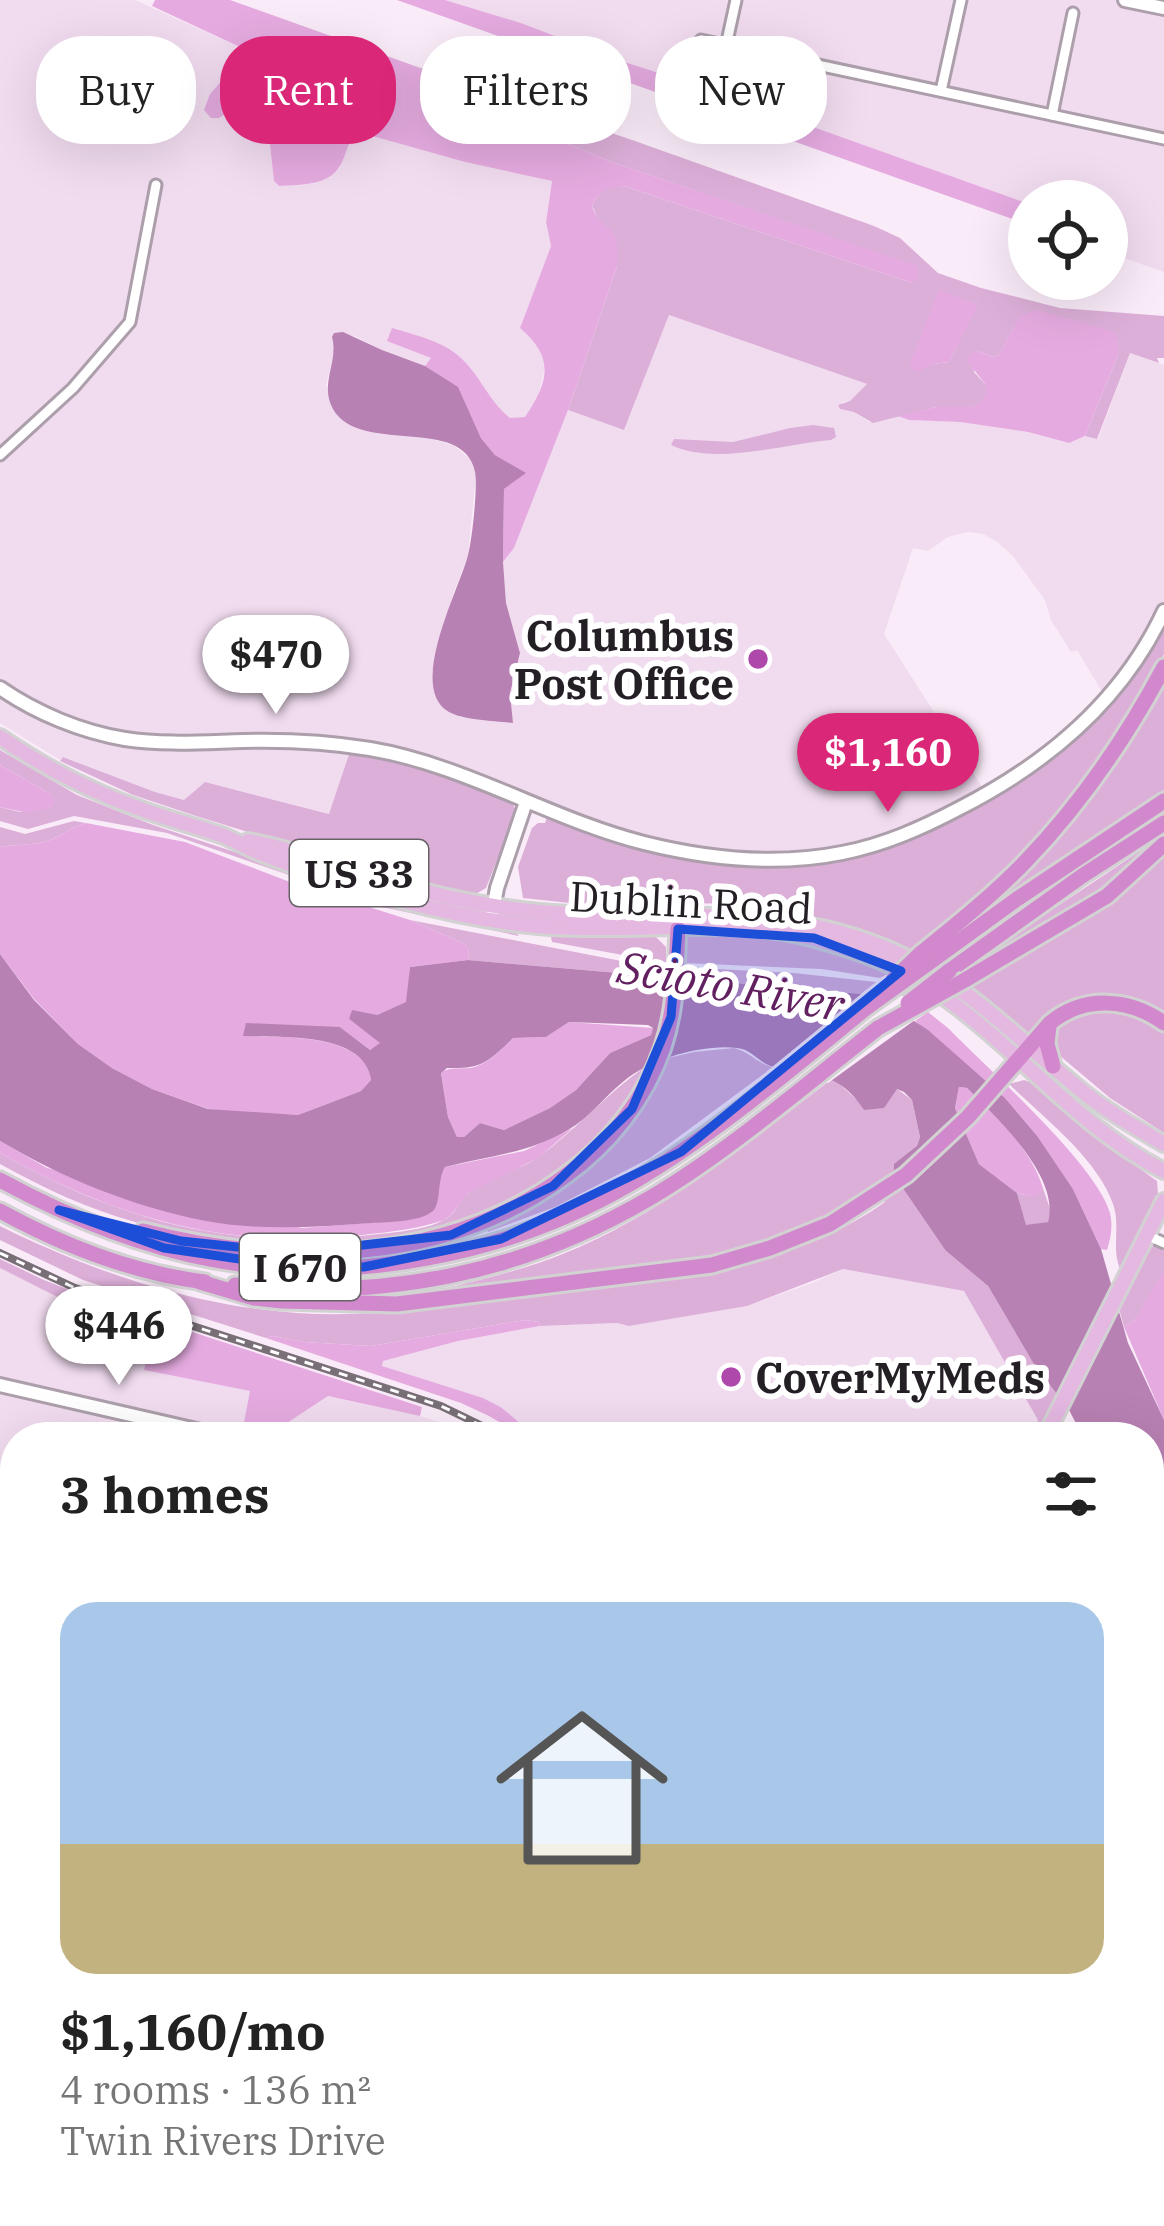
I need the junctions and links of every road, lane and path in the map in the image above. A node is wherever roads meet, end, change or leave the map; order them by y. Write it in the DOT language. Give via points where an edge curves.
graph roads {
  1 [pos="736,0"];
  2 [pos="961,0"];
  3 [pos="1125,0"];
  4 [pos="1145,2"];
  5 [pos="1164,8"];
  6 [pos="1072,13"];
  7 [pos="728,36"];
  8 [pos="827,68"];
  9 [pos="941,92"];
  10 [pos="1052,115"];
  11 [pos="1164,139"];
  12 [pos="156,185"];
  13 [pos="0,455"];
  14 [pos="1164,610"];
  15 [pos="1164,667"];
  16 [pos="0,688"];
  17 [pos="0,737"];
  18 [pos="1164,801"];
  19 [pos="526,802"];
  20 [pos="1164,823"];
  21 [pos="1164,844"];
  22 [pos="492,913"];
  23 [pos="678,929"];
  24 [pos="878,945"];
  25 [pos="927,957"];
  26 [pos="1050,1023"];
  27 [pos="1164,1023"];
  28 [pos="878,1028"];
  29 [pos="1025,1053"];
  30 [pos="1053,1066"];
  31 [pos="1164,1144"];
  32 [pos="1164,1171"];
  33 [pos="0,1180"];
  34 [pos="1164,1201"];
  35 [pos="59,1210"];
  36 [pos="0,1211"];
  37 [pos="1146,1235"];
  38 [pos="1164,1243"];
  39 [pos="200,1282"];
  40 [pos="0,1385"];
  41 [pos="162,1422"];
  42 [pos="1053,1422"];
  1 -- 7 [label="street"];
  2 -- 9 [label="street"];
  3 -- 4 [label="main road"];
  4 -- 5 [label="main road"];
  6 -- 10 [label="street"];
  8 -- 9 [label="street"];
  9 -- 10 [label="street"];
  10 -- 11 [label="street"];
  12 -- 13 [label="street" via="130,322"];
  14 -- 19 [label="main road" via="1125,678 1055,748 966,806 873,846 786,860 710,856 643,843"];
  15 -- 25 [label="highway" via="1072,809"];
  16 -- 19 [label="main road" via="105,735 369,749"];
  17 -- 22 [label="main road, Dublin Road / US 33" via="75,782 261,854 408,902"];
  18 -- 25 [label="highway"];
  19 -- 22 [label="main road"];
  20 -- 28 [label="highway, I 670, bridge" via="1007,927"];
  21 -- 28 [label="highway, bridge" via="1107,896"];
  22 -- 23 [label="main road, Dublin Road / US 33" via="599,930"];
  22 -- 24 [label="main road, Dublin Road / US 33" via="761,916"];
  23 -- 24 [label="main road" via="748,924"];
  23 -- 29 [label="main road, Dublin Road / US 33" via="779,932 862,953 932,988"];
  23 -- 35 [label="highway" via="663,1046 632,1109 589,1158 515,1208 451,1235 330,1253 181,1241"];
  24 -- 29 [label="main road, Dublin Road / US 33" via="987,1009"];
  25 -- 35 [label="highway, I 670, bridge" via="681,1152 627,1186 501,1239 364,1267 294,1267 164,1248"];
  26 -- 27 [label="highway" via="1100,1003 1132,1006"];
  26 -- 29 [label="highway"];
  26 -- 30 [label="highway"];
  28 -- 39 [label="highway, I 670" via="649,1199 516,1260 366,1289"];
  29 -- 30 [label="main road, Dublin Road / US 33"];
  29 -- 32 [label="main road, Dublin Road / US 33" via="1100,1132"];
  29 -- 39 [label="highway" via="939,1146 867,1203 712,1265 397,1304 268,1300"];
  30 -- 31 [label="main road, Dublin Road / US 33"];
  33 -- 35 [label="highway, I 670"];
  34 -- 37 [label="main road"];
  36 -- 39 [label="highway, I 670" via="116,1261"];
  37 -- 38 [label="street"];
  37 -- 42 [label="main road"];
  40 -- 41 [label="main road"];
}
